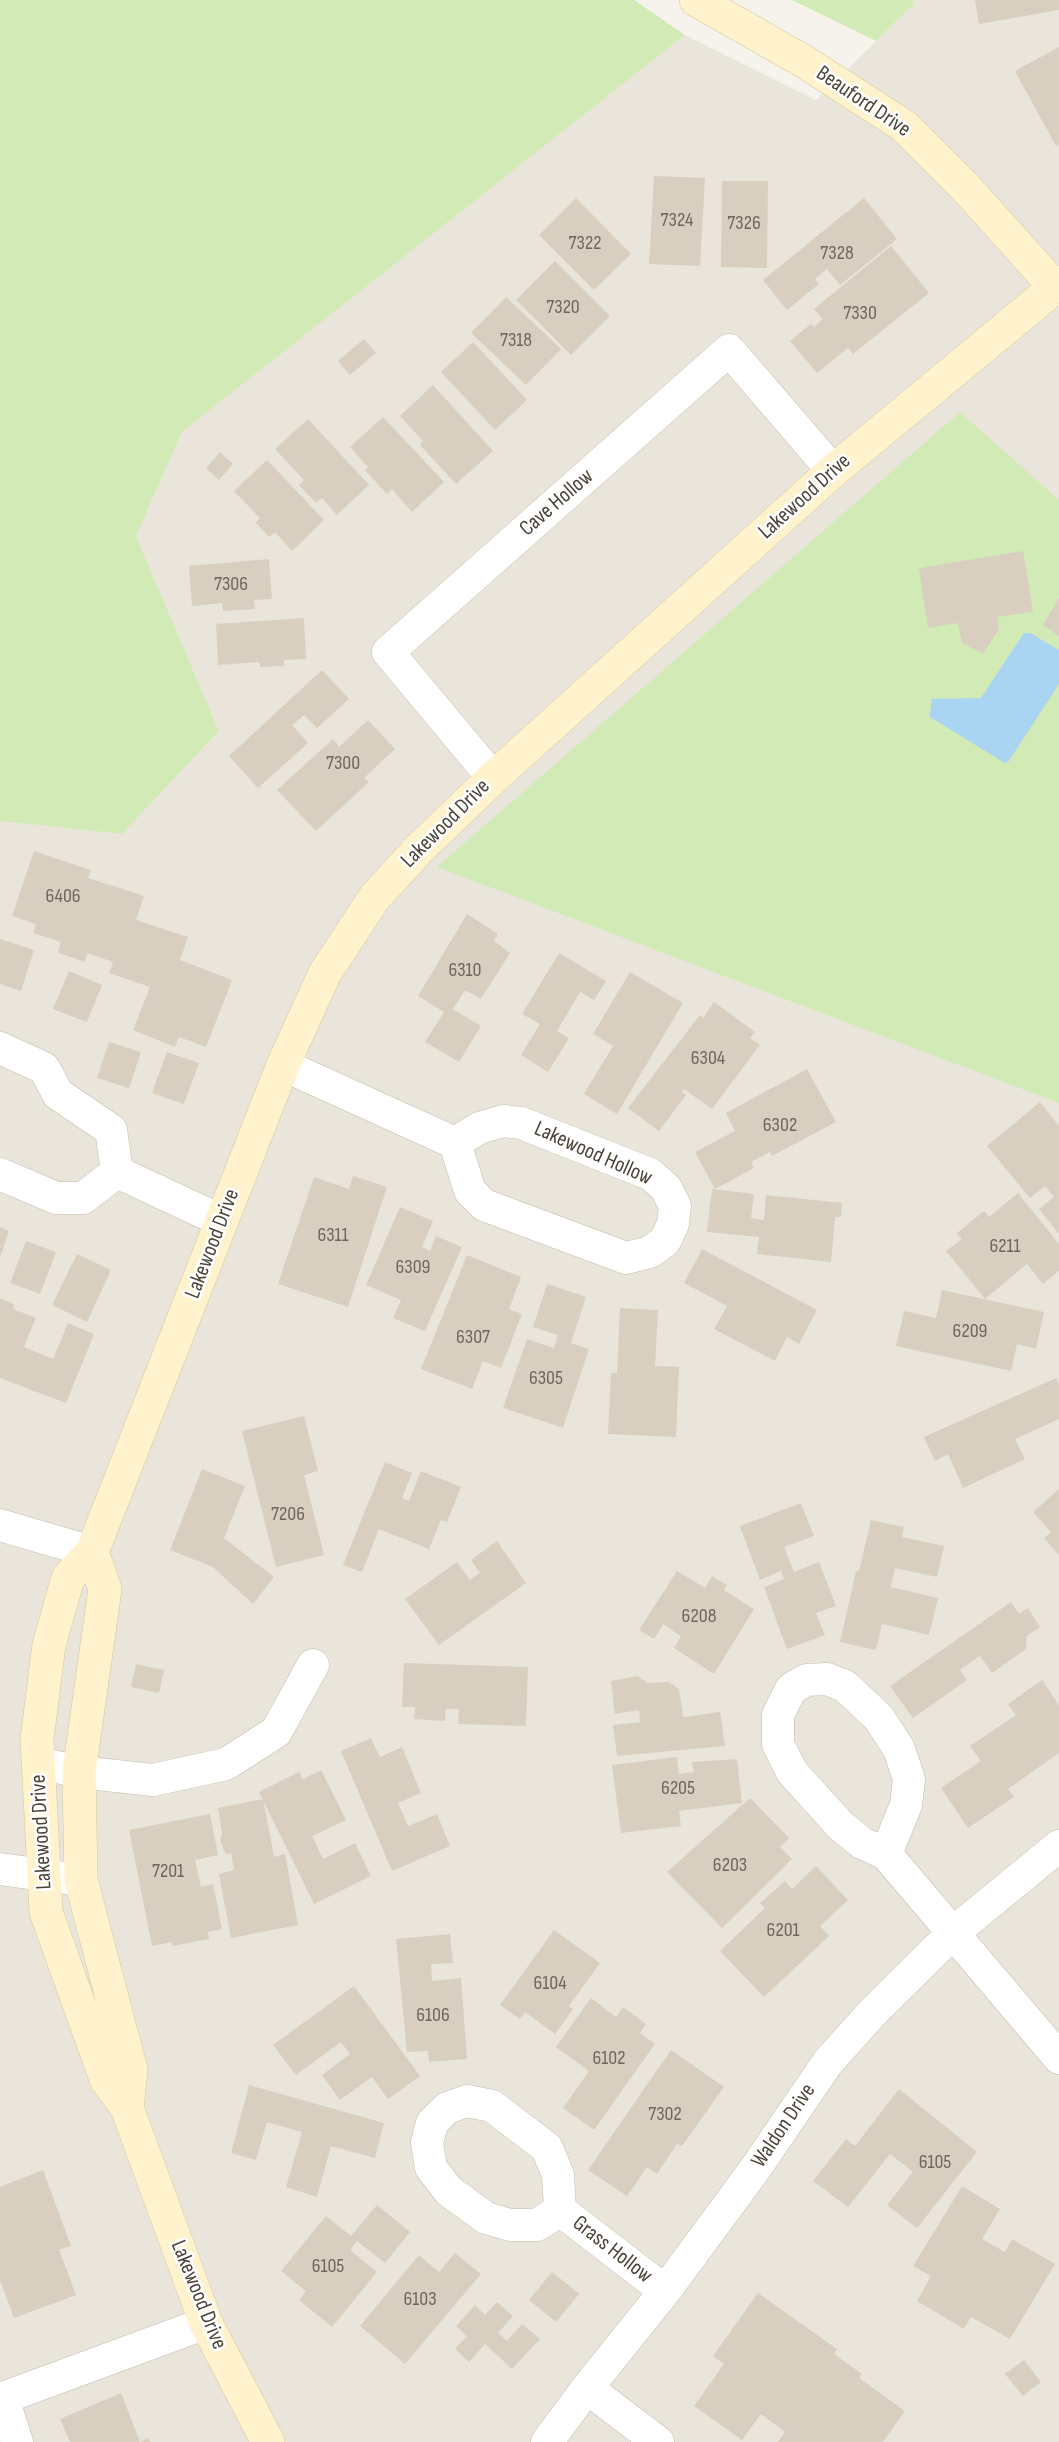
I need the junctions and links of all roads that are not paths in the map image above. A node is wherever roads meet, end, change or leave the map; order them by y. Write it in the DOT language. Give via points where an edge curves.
graph roads {
  1 [pos="696,0"];
  2 [pos="1057,286"];
  3 [pos="833,471"];
  4 [pos="493,778"];
  5 [pos="0,1048"];
  6 [pos="283,1065"];
  7 [pos="455,1143"];
  8 [pos="117,1172"];
  9 [pos="0,1174"];
  10 [pos="222,1221"];
  11 [pos="0,1525"];
  12 [pos="92,1552"];
  13 [pos="313,1665"];
  14 [pos="39,1763"];
  15 [pos="79,1772"];
  16 [pos="1059,1846"];
  17 [pos="886,1854"];
  18 [pos="0,1869"];
  19 [pos="44,1875"];
  20 [pos="81,1880"];
  21 [pos="954,1932"];
  22 [pos="1059,2058"];
  23 [pos="127,2108"];
  24 [pos="560,2210"];
  25 [pos="665,2291"];
  26 [pos="206,2323"];
  27 [pos="587,2388"];
  28 [pos="17,2442"];
  29 [pos="268,2442"];
  30 [pos="547,2442"];
  31 [pos="658,2442"];
  1 -- 2 [label="street, Beauford Drive" via="805,62 904,126"];
  2 -- 3 [label="street, Lakewood Drive"];
  3 -- 4 [label="street, Lakewood Drive"];
  3 -- 4 [label="street, Cave Hollow" via="729,350 388,652"];
  4 -- 6 [label="street, Lakewood Drive" via="375,897 325,973"];
  5 -- 8 [label="street" via="44,1068 58,1094 111,1130"];
  6 -- 7 [label="street"];
  6 -- 10 [label="street, Lakewood Drive"];
  7 -- 7 [label="street, Lakewood Hollow" via="470,1191 484,1205 604,1250 626,1258 650,1252 665,1241 673,1224 675,1206 666,1188 651,1174 521,1123 503,1121 478,1128"];
  8 -- 9 [label="street" via="83,1198 56,1198"];
  8 -- 10 [label="street"];
  10 -- 12 [label="street, Lakewood Drive"];
  11 -- 12 [label="street"];
  12 -- 14 [label="street, Lakewood Drive" via="68,1578 49,1644 37,1739"];
  12 -- 15 [label="street, Lakewood Drive" via="105,1589"];
  13 -- 15 [label="street" via="276,1732 226,1764 153,1780"];
  14 -- 15 [label="street"];
  14 -- 19 [label="street, Lakewood Drive"];
  15 -- 20 [label="street, Lakewood Drive"];
  16 -- 21 [label="street, Waldon Drive"];
  17 -- 17 [label="street" via="906,1805 909,1779 899,1749 879,1718 845,1686 827,1679 806,1680 791,1689 778,1715 778,1744 792,1772 841,1826 862,1843"];
  17 -- 21 [label="street"];
  18 -- 19 [label="street"];
  19 -- 20 [label="street"];
  19 -- 23 [label="street, Lakewood Drive" via="46,1912 106,2079"];
  20 -- 23 [label="street, Lakewood Drive" via="131,2070"];
  21 -- 22 [label="street"];
  21 -- 25 [label="street, Waldon Drive" via="828,2062"];
  23 -- 26 [label="street, Lakewood Drive"];
  24 -- 24 [label="street, Grass Hollow" via="558,2175 547,2148 492,2106 467,2101 447,2108 432,2123 427,2144 431,2168 449,2191 486,2218 510,2225 537,2225"];
  24 -- 25 [label="street, Grass Hollow"];
  25 -- 27 [label="street, Waldon Drive"];
  26 -- 28 [label="street" via="3,2398"];
  26 -- 29 [label="street, Lakewood Drive"];
  27 -- 30 [label="street, Waldon Drive"];
  27 -- 31 [label="street"];
}
